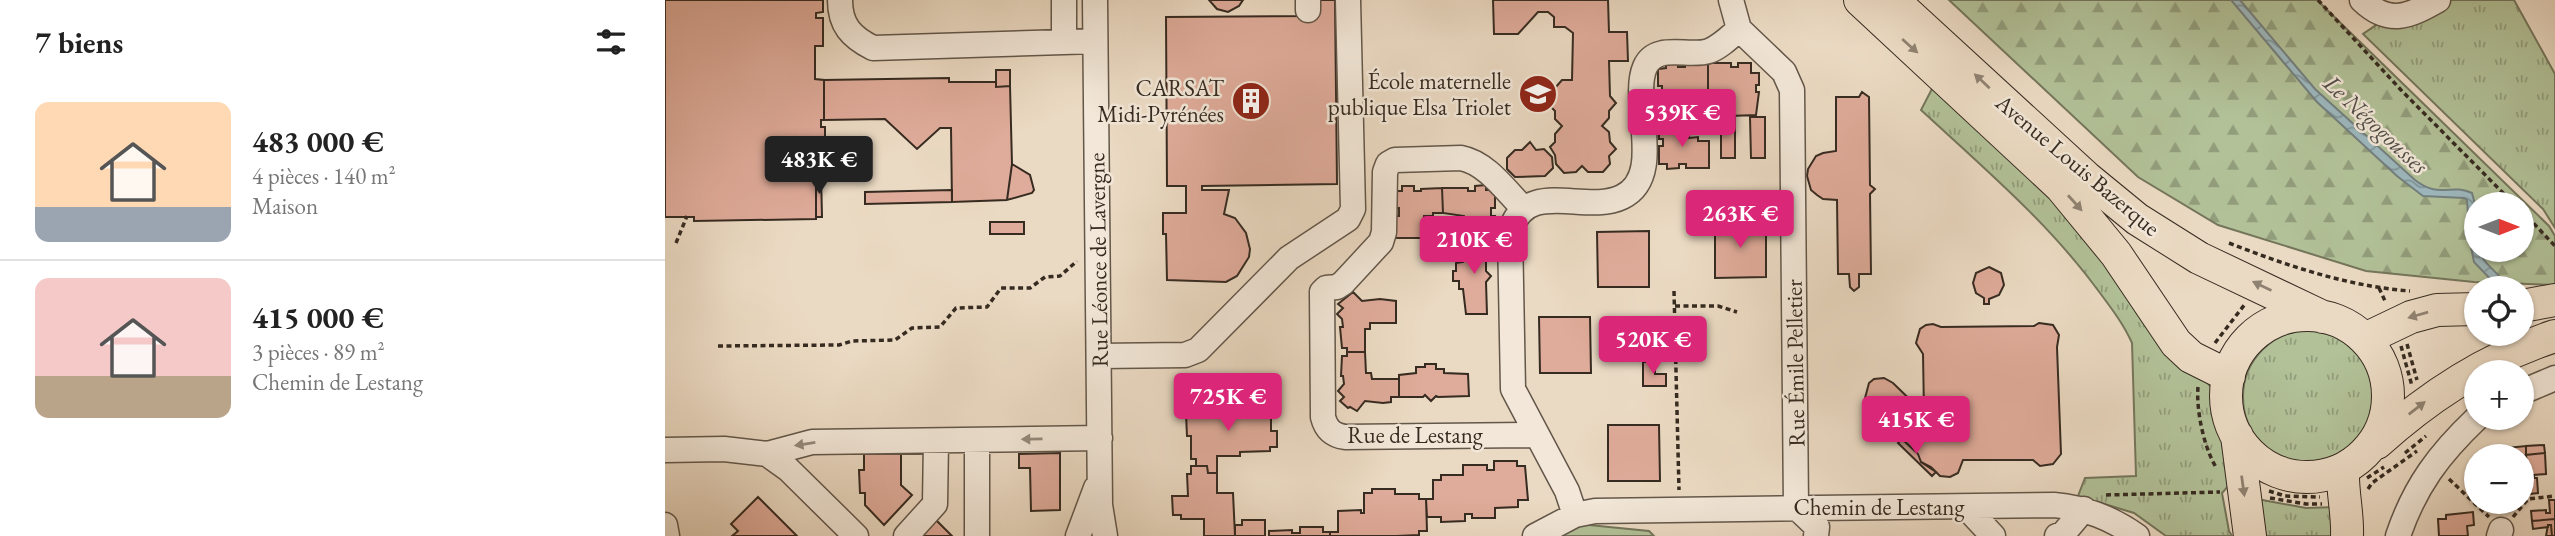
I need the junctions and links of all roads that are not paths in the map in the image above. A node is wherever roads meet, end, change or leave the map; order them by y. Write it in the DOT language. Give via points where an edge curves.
graph roads {
  1 [pos="839,0"];
  2 [pos="1064,0"];
  3 [pos="1095,0"];
  4 [pos="1348,0"];
  5 [pos="1731,0"];
  6 [pos="1860,0"];
  7 [pos="1893,0"];
  8 [pos="2362,0"];
  9 [pos="2438,0"];
  10 [pos="1739,29"];
  11 [pos="1095,41"];
  12 [pos="1064,42"];
  13 [pos="1524,209"];
  14 [pos="2555,300"];
  15 [pos="2534,304"];
  16 [pos="2464,309"];
  17 [pos="2323,317"];
  18 [pos="2555,336"];
  19 [pos="2365,339"];
  20 [pos="1099,356"];
  21 [pos="2229,376"];
  22 [pos="2555,377"];
  23 [pos="2534,387"];
  24 [pos="2466,430"];
  25 [pos="1537,435"];
  26 [pos="2237,436"];
  27 [pos="1100,438"];
  28 [pos="977,440"];
  29 [pos="936,441"];
  30 [pos="665,450"];
  31 [pos="767,454"];
  32 [pos="2350,476"];
  33 [pos="1100,477"];
  34 [pos="1796,507"];
  35 [pos="1966,507"];
  36 [pos="2084,509"];
  37 [pos="1575,515"];
  38 [pos="665,525"];
  39 [pos="667,536"];
  40 [pos="856,536"];
  41 [pos="906,536"];
  42 [pos="977,536"];
  43 [pos="1078,536"];
  44 [pos="1105,536"];
  45 [pos="1535,536"];
  46 [pos="1815,536"];
  47 [pos="1993,536"];
  48 [pos="2057,536"];
  49 [pos="2137,536"];
  50 [pos="2250,536"];
  51 [pos="2347,536"];
  52 [pos="2399,536"];
  1 -- 12 [label="street" via="846,29 873,48"];
  2 -- 12 [label="street"];
  3 -- 11 [label="street, Rue Léonce de Lavergne"];
  4 -- 20 [label="street" via="1353,209 1348,219 1289,258 1198,350 1185,355"];
  5 -- 10 [label="street"];
  6 -- 21 [label="main road, Avenue Louis Bazerque, one-way" via="2061,187 2116,254 2176,343"];
  17 -- 7 [label="main road, Avenue Louis Bazerque, one-way" via="2199,258 2137,219"];
  8 -- 9 [label="street" via="2373,11 2390,16 2411,15"];
  10 -- 13 [label="street" via="1711,50 1659,54 1649,61 1643,79 1644,161 1631,191 1614,200 1541,202"];
  10 -- 34 [label="street, Rue Émile Pelletier" via="1784,72 1791,90"];
  11 -- 12 [label="street"];
  11 -- 20 [label="street, Rue Léonce de Lavergne"];
  13 -- 25 [label="street" via="1510,232 1511,380"];
  13 -- 25 [label="street, Rue de Lestang" via="1470,160 1395,160 1388,164 1381,242 1343,283 1322,292 1323,417 1330,431 1345,437"];
  14 -- 15 [label="main road"];
  16 -- 19 [label="main road, one-way" via="2411,317"];
  17 -- 19 [label="main road"];
  17 -- 21 [label="main road" via="2305,315 2257,333 2235,360"];
  32 -- 18 [label="main road, one-way" via="2421,404 2479,367"];
  19 -- 32 [label="main road" via="2383,370 2388,405 2376,439"];
  20 -- 27 [label="street, Rue Léonce de Lavergne"];
  21 -- 26 [label="main road" via="2228,407"];
  22 -- 23 [label="street"];
  24 -- 52 [label="street" via="2432,465"];
  25 -- 37 [label="street"];
  26 -- 32 [label="main road" via="2256,458 2281,473"];
  26 -- 50 [label="main road, one-way"];
  27 -- 28 [label="street, one-way"];
  27 -- 33 [label="street, Rue Léonce de Lavergne"];
  28 -- 29 [label="street"];
  28 -- 42 [label="street"];
  29 -- 31 [label="street, one-way" via="811,442"];
  29 -- 41 [label="street" via="935,504"];
  30 -- 31 [label="street"];
  31 -- 40 [label="street"];
  32 -- 51 [label="main road" via="2342,484"];
  33 -- 43 [label="street, Rue Léonce de Lavergne"];
  33 -- 44 [label="street, Rue Léonce de Lavergne"];
  34 -- 35 [label="street, Chemin de Lestang"];
  34 -- 37 [label="street, Chemin de Lestang"];
  34 -- 46 [label="street" via="1817,527"];
  35 -- 36 [label="street, Chemin de Lestang"];
  35 -- 47 [label="street"];
  36 -- 48 [label="street"];
  36 -- 49 [label="street, Chemin de Lestang"];
  37 -- 45 [label="street, Chemin de Lestang"];
  38 -- 39 [label="street"];
}
